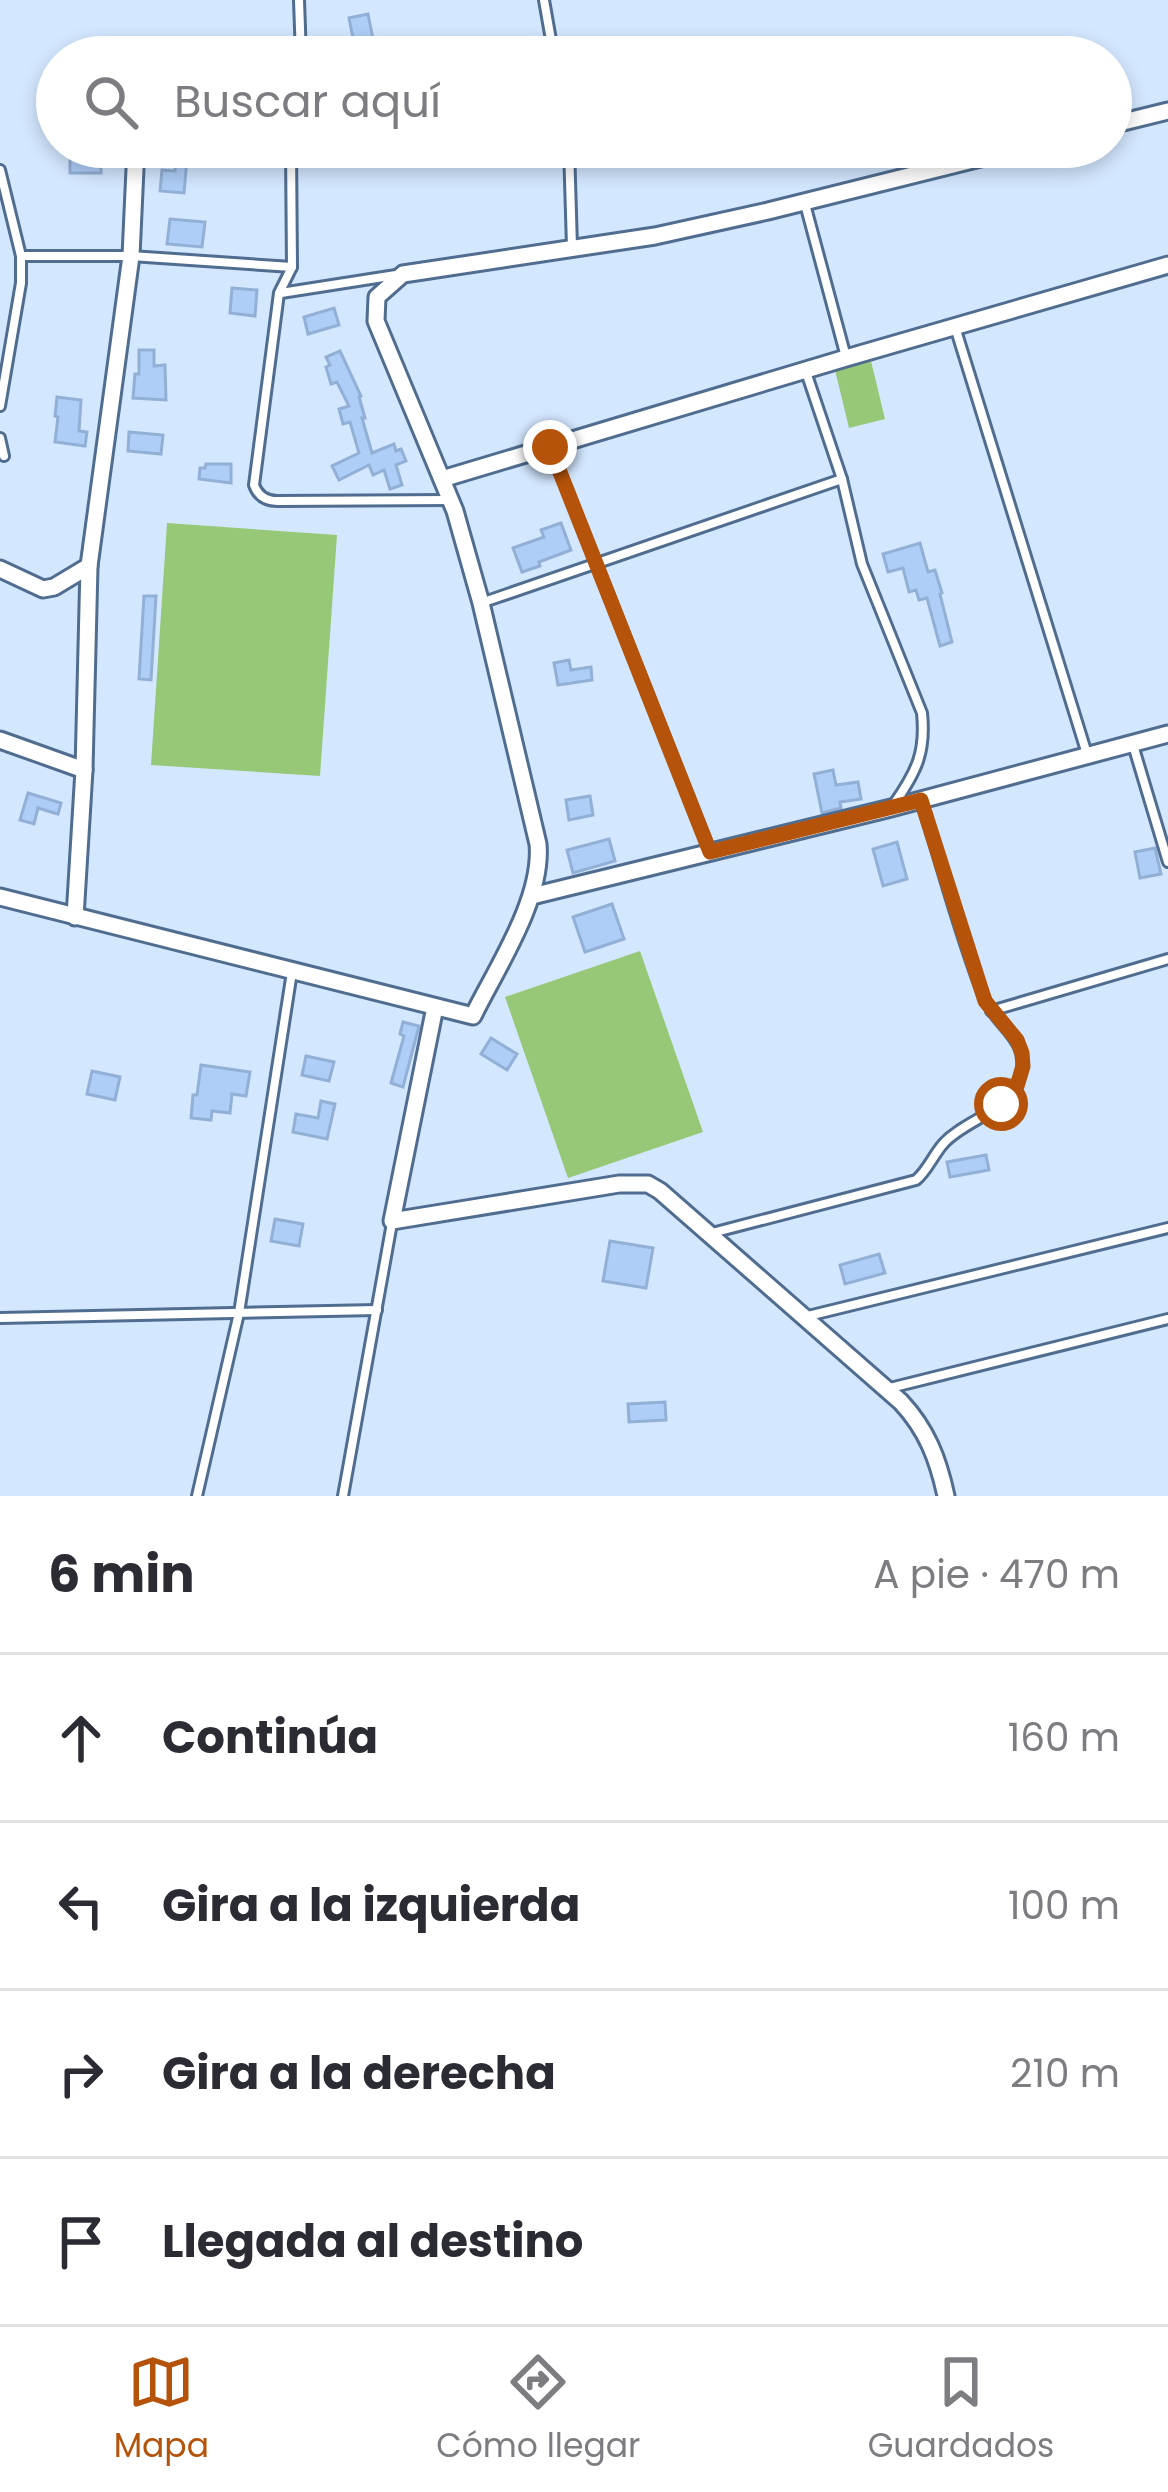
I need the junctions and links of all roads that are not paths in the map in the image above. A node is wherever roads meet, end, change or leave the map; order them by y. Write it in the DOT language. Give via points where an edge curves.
graph roads {
  1 [pos="299,0"];
  2 [pos="544,0"];
  3 [pos="300,36"];
  4 [pos="550,36"];
  5 [pos="1168,111"];
  6 [pos="1132,120"];
  7 [pos="135,168"];
  8 [pos="292,168"];
  9 [pos="569,168"];
  10 [pos="941,168"];
  11 [pos="0,170"];
  12 [pos="805,202"];
  13 [pos="572,248"];
  14 [pos="21,256"];
  15 [pos="131,256"];
  16 [pos="1168,265"];
  17 [pos="292,267"];
  18 [pos="403,274"];
  19 [pos="279,293"];
  20 [pos="955,327"];
  21 [pos="846,358"];
  22 [pos="806,371"];
  23 [pos="0,406"];
  24 [pos="0,438"];
  25 [pos="550,447"];
  26 [pos="4,456"];
  27 [pos="442,479"];
  28 [pos="842,479"];
  29 [pos="450,500"];
  30 [pos="596,564"];
  31 [pos="89,566"];
  32 [pos="0,569"];
  33 [pos="482,603"];
  34 [pos="1168,734"];
  35 [pos="0,740"];
  36 [pos="1132,744"];
  37 [pos="1088,756"];
  38 [pos="84,770"];
  39 [pos="921,800"];
  40 [pos="891,808"];
  41 [pos="710,852"];
  42 [pos="1168,862"];
  43 [pos="532,896"];
  44 [pos="0,897"];
  45 [pos="75,917"];
  46 [pos="1168,959"];
  47 [pos="292,971"];
  48 [pos="435,1007"];
  49 [pos="991,1011"];
  50 [pos="392,1221"];
  51 [pos="1168,1228"];
  52 [pos="711,1234"];
  53 [pos="376,1310"];
  54 [pos="239,1313"];
  55 [pos="805,1316"];
  56 [pos="0,1318"];
  57 [pos="1168,1319"];
  58 [pos="886,1388"];
  59 [pos="197,1496"];
  60 [pos="343,1496"];
  61 [pos="946,1496"];
  1 -- 3 [label="lane"];
  2 -- 4 [label="lane"];
  5 -- 6 [label="street"];
  7 -- 15 [label="street"];
  8 -- 17 [label="lane"];
  9 -- 13 [label="lane"];
  10 -- 12 [label="street"];
  11 -- 14 [label="lane"];
  12 -- 13 [label="street"];
  12 -- 21 [label="lane"];
  13 -- 18 [label="street"];
  14 -- 15 [label="lane"];
  14 -- 23 [label="lane"];
  15 -- 17 [label="lane"];
  15 -- 31 [label="street"];
  16 -- 20 [label="street"];
  17 -- 19 [label="lane"];
  18 -- 19 [label="lane"];
  18 -- 27 [label="street" via="377,297 376,321"];
  19 -- 29 [label="lane" via="258,494 268,501"];
  20 -- 21 [label="street"];
  20 -- 37 [label="lane"];
  21 -- 22 [label="street"];
  22 -- 25 [label="street"];
  22 -- 28 [label="lane"];
  24 -- 26 [label="lane"];
  25 -- 27 [label="street"];
  25 -- 30 [label="lane"];
  27 -- 29 [label="street"];
  28 -- 30 [label="lane"];
  28 -- 40 [label="lane" via="862,564 922,712 921,757"];
  29 -- 33 [label="street"];
  30 -- 33 [label="lane"];
  30 -- 41 [label="lane"];
  31 -- 32 [label="street" via="43,589"];
  31 -- 38 [label="street"];
  33 -- 43 [label="street" via="538,844"];
  34 -- 36 [label="street"];
  35 -- 38 [label="street"];
  36 -- 37 [label="street"];
  36 -- 42 [label="lane"];
  37 -- 39 [label="street"];
  38 -- 45 [label="street"];
  39 -- 40 [label="street"];
  39 -- 49 [label="lane"];
  40 -- 41 [label="street"];
  41 -- 43 [label="street"];
  43 -- 48 [label="street" via="472,1016"];
  44 -- 45 [label="street"];
  45 -- 47 [label="street"];
  46 -- 49 [label="lane"];
  47 -- 48 [label="street"];
  47 -- 54 [label="lane"];
  48 -- 50 [label="street"];
  49 -- 52 [label="lane" via="1020,1046 1017,1086 943,1144 916,1180"];
  50 -- 52 [label="street" via="636,1183 660,1191"];
  50 -- 53 [label="lane"];
  51 -- 55 [label="lane"];
  52 -- 55 [label="street"];
  53 -- 54 [label="lane"];
  53 -- 60 [label="lane"];
  54 -- 56 [label="lane"];
  54 -- 59 [label="lane"];
  55 -- 58 [label="street"];
  57 -- 58 [label="lane"];
  58 -- 61 [label="street" via="933,1445"];
}
